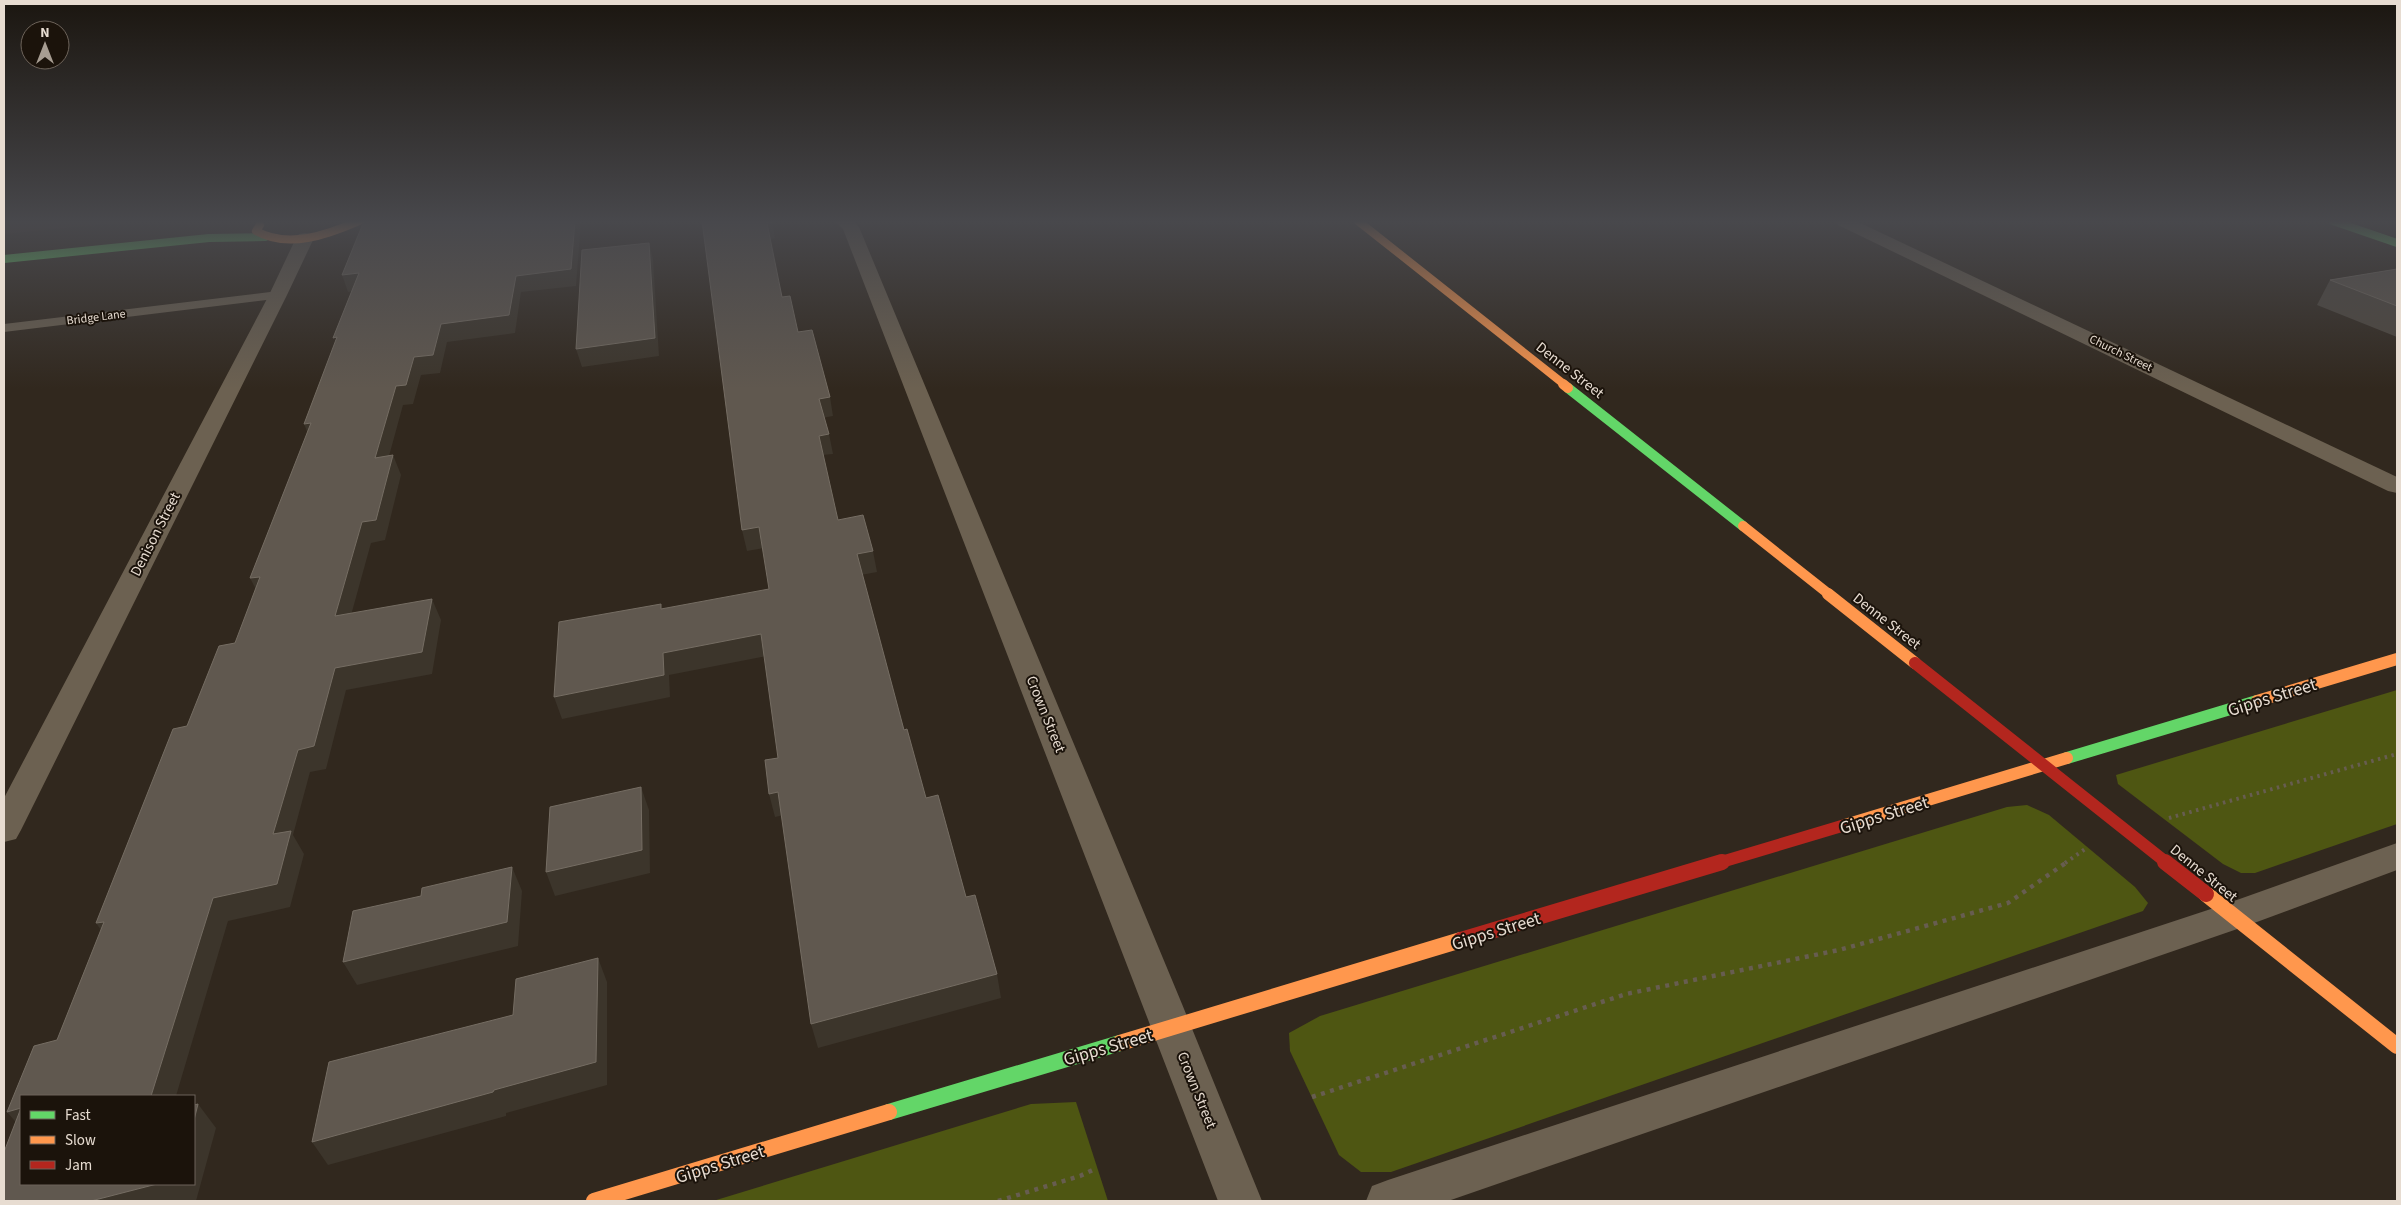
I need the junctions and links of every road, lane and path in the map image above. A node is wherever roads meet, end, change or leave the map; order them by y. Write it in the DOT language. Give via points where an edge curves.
graph roads {
  1 [pos="286,277"];
  2 [pos="871,277"];
  3 [pos="1430,277"];
  4 [pos="1963,277"];
  5 [pos="278,295"];
  6 [pos="4,328"];
  7 [pos="2397,486"];
  8 [pos="2397,659"];
  9 [pos="2397,754"];
  10 [pos="2046,766"];
  11 [pos="4,830"];
  12 [pos="2130,833"];
  13 [pos="2397,856"];
  14 [pos="2233,916"];
  15 [pos="1173,1028"];
  16 [pos="2397,1046"];
  17 [pos="1312,1097"];
  18 [pos="1097,1168"];
  19 [pos="594,1201"];
  20 [pos="998,1201"];
  21 [pos="1240,1201"];
  22 [pos="1388,1201"];
  1 -- 5 [label="street, Denison Street"];
  2 -- 15 [label="street, Crown Street"];
  3 -- 10 [label="street, Denne Street"];
  4 -- 7 [label="street, Church Street"];
  5 -- 6 [label="lane, Bridge Lane"];
  5 -- 11 [label="street, Denison Street"];
  8 -- 10 [label="street, Gipps Street"];
  9 -- 12 [label="path" via="2178,815"];
  10 -- 12 [label="street, Denne Street"];
  10 -- 15 [label="street, Gipps Street"];
  12 -- 14 [label="street, Denne Street"];
  12 -- 17 [label="path" via="2085,848 2008,903 1840,950 1626,994"];
  13 -- 14 [label="street"];
  14 -- 16 [label="street, Denne Street"];
  14 -- 22 [label="street"];
  15 -- 19 [label="street, Gipps Street"];
  15 -- 21 [label="street, Crown Street"];
  18 -- 20 [label="path"];
}
